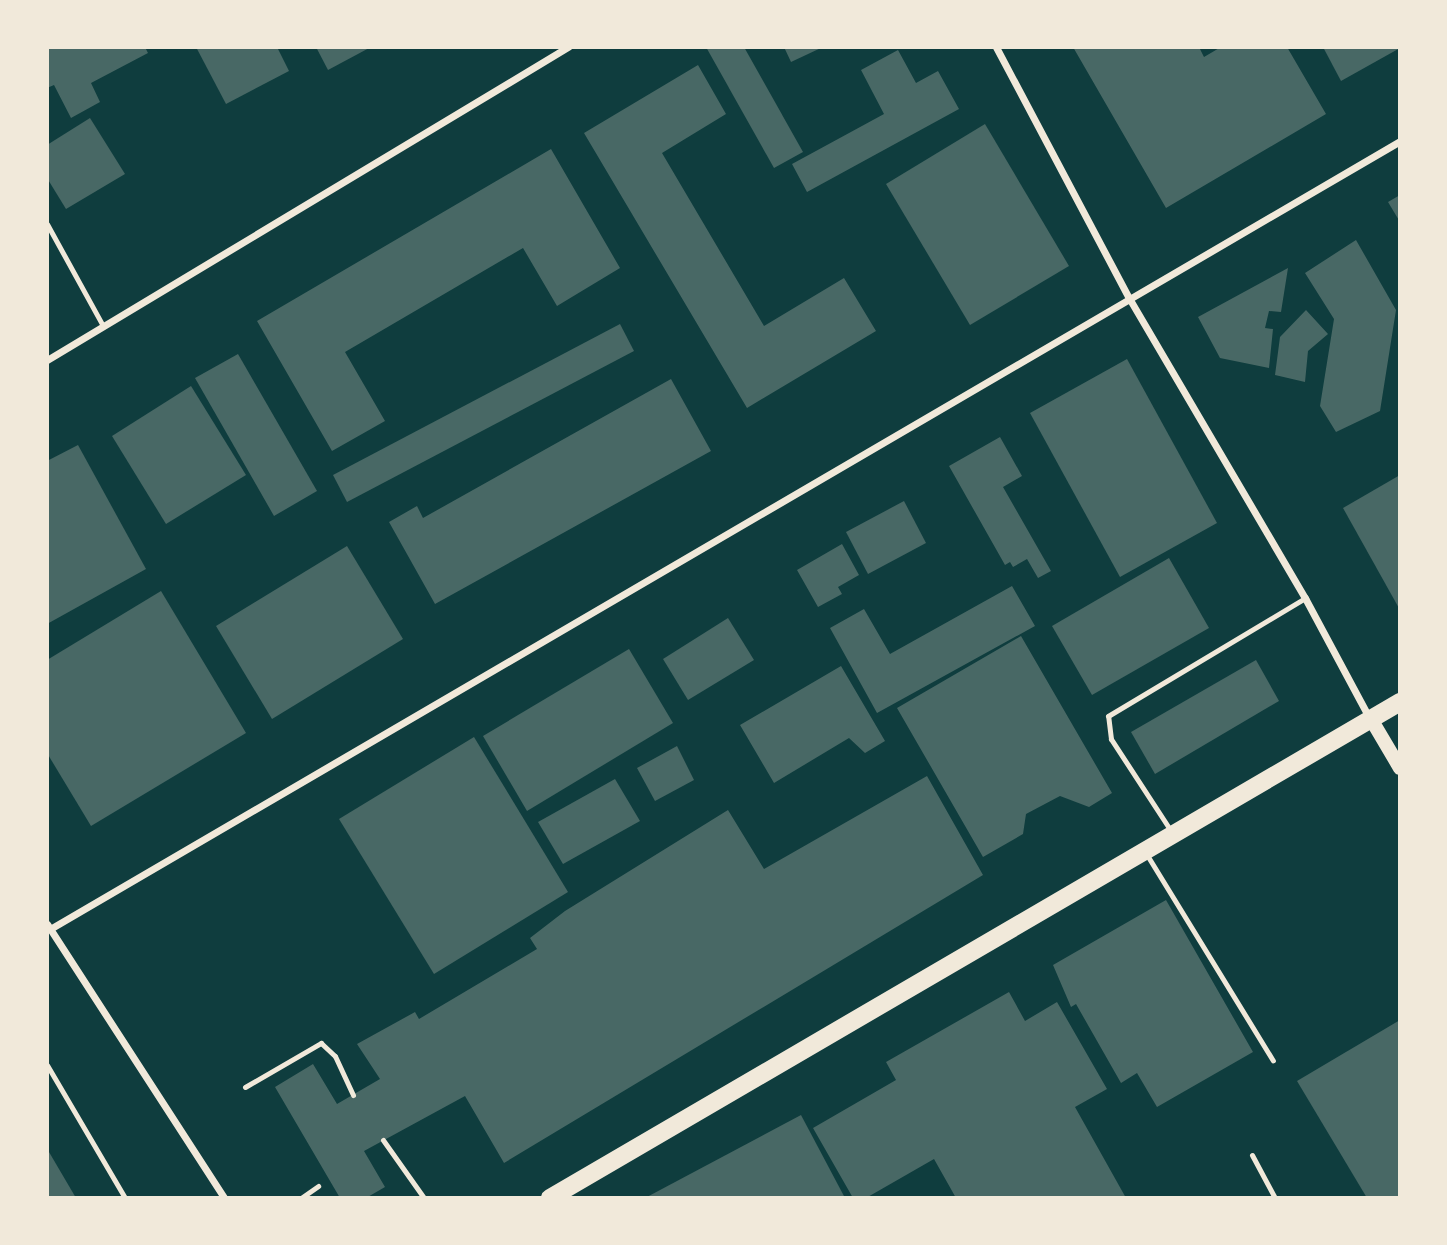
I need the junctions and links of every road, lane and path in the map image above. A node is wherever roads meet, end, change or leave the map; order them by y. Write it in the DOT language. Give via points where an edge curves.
graph roads {
  1 [pos="568,47"];
  2 [pos="996,47"];
  3 [pos="1400,141"];
  4 [pos="47,224"];
  5 [pos="1129,298"];
  6 [pos="103,326"];
  7 [pos="47,360"];
  8 [pos="1305,598"];
  9 [pos="1400,702"];
  10 [pos="1371,719"];
  11 [pos="1400,768"];
  12 [pos="1173,835"];
  13 [pos="1145,851"];
  14 [pos="48,928"];
  15 [pos="1273,1061"];
  16 [pos="47,1065"];
  17 [pos="245,1087"];
  18 [pos="353,1095"];
  19 [pos="383,1140"];
  20 [pos="1252,1155"];
  21 [pos="318,1186"];
  22 [pos="125,1198"];
  23 [pos="224,1198"];
  24 [pos="301,1198"];
  25 [pos="424,1198"];
  26 [pos="550,1198"];
  27 [pos="1275,1198"];
  1 -- 6 [label="street"];
  2 -- 5 [label="street"];
  3 -- 5 [label="street"];
  4 -- 6 [label="lane"];
  5 -- 8 [label="street"];
  5 -- 14 [label="street"];
  6 -- 7 [label="street"];
  8 -- 10 [label="street"];
  8 -- 12 [label="lane" via="1108,716 1111,739"];
  9 -- 10 [label="main road"];
  10 -- 11 [label="main road"];
  10 -- 12 [label="main road"];
  12 -- 13 [label="main road"];
  13 -- 15 [label="lane"];
  13 -- 26 [label="main road"];
  14 -- 23 [label="street"];
  16 -- 22 [label="lane"];
  17 -- 18 [label="lane" via="321,1043 335,1056"];
  19 -- 25 [label="lane"];
  20 -- 27 [label="lane"];
  21 -- 24 [label="lane"];
}
